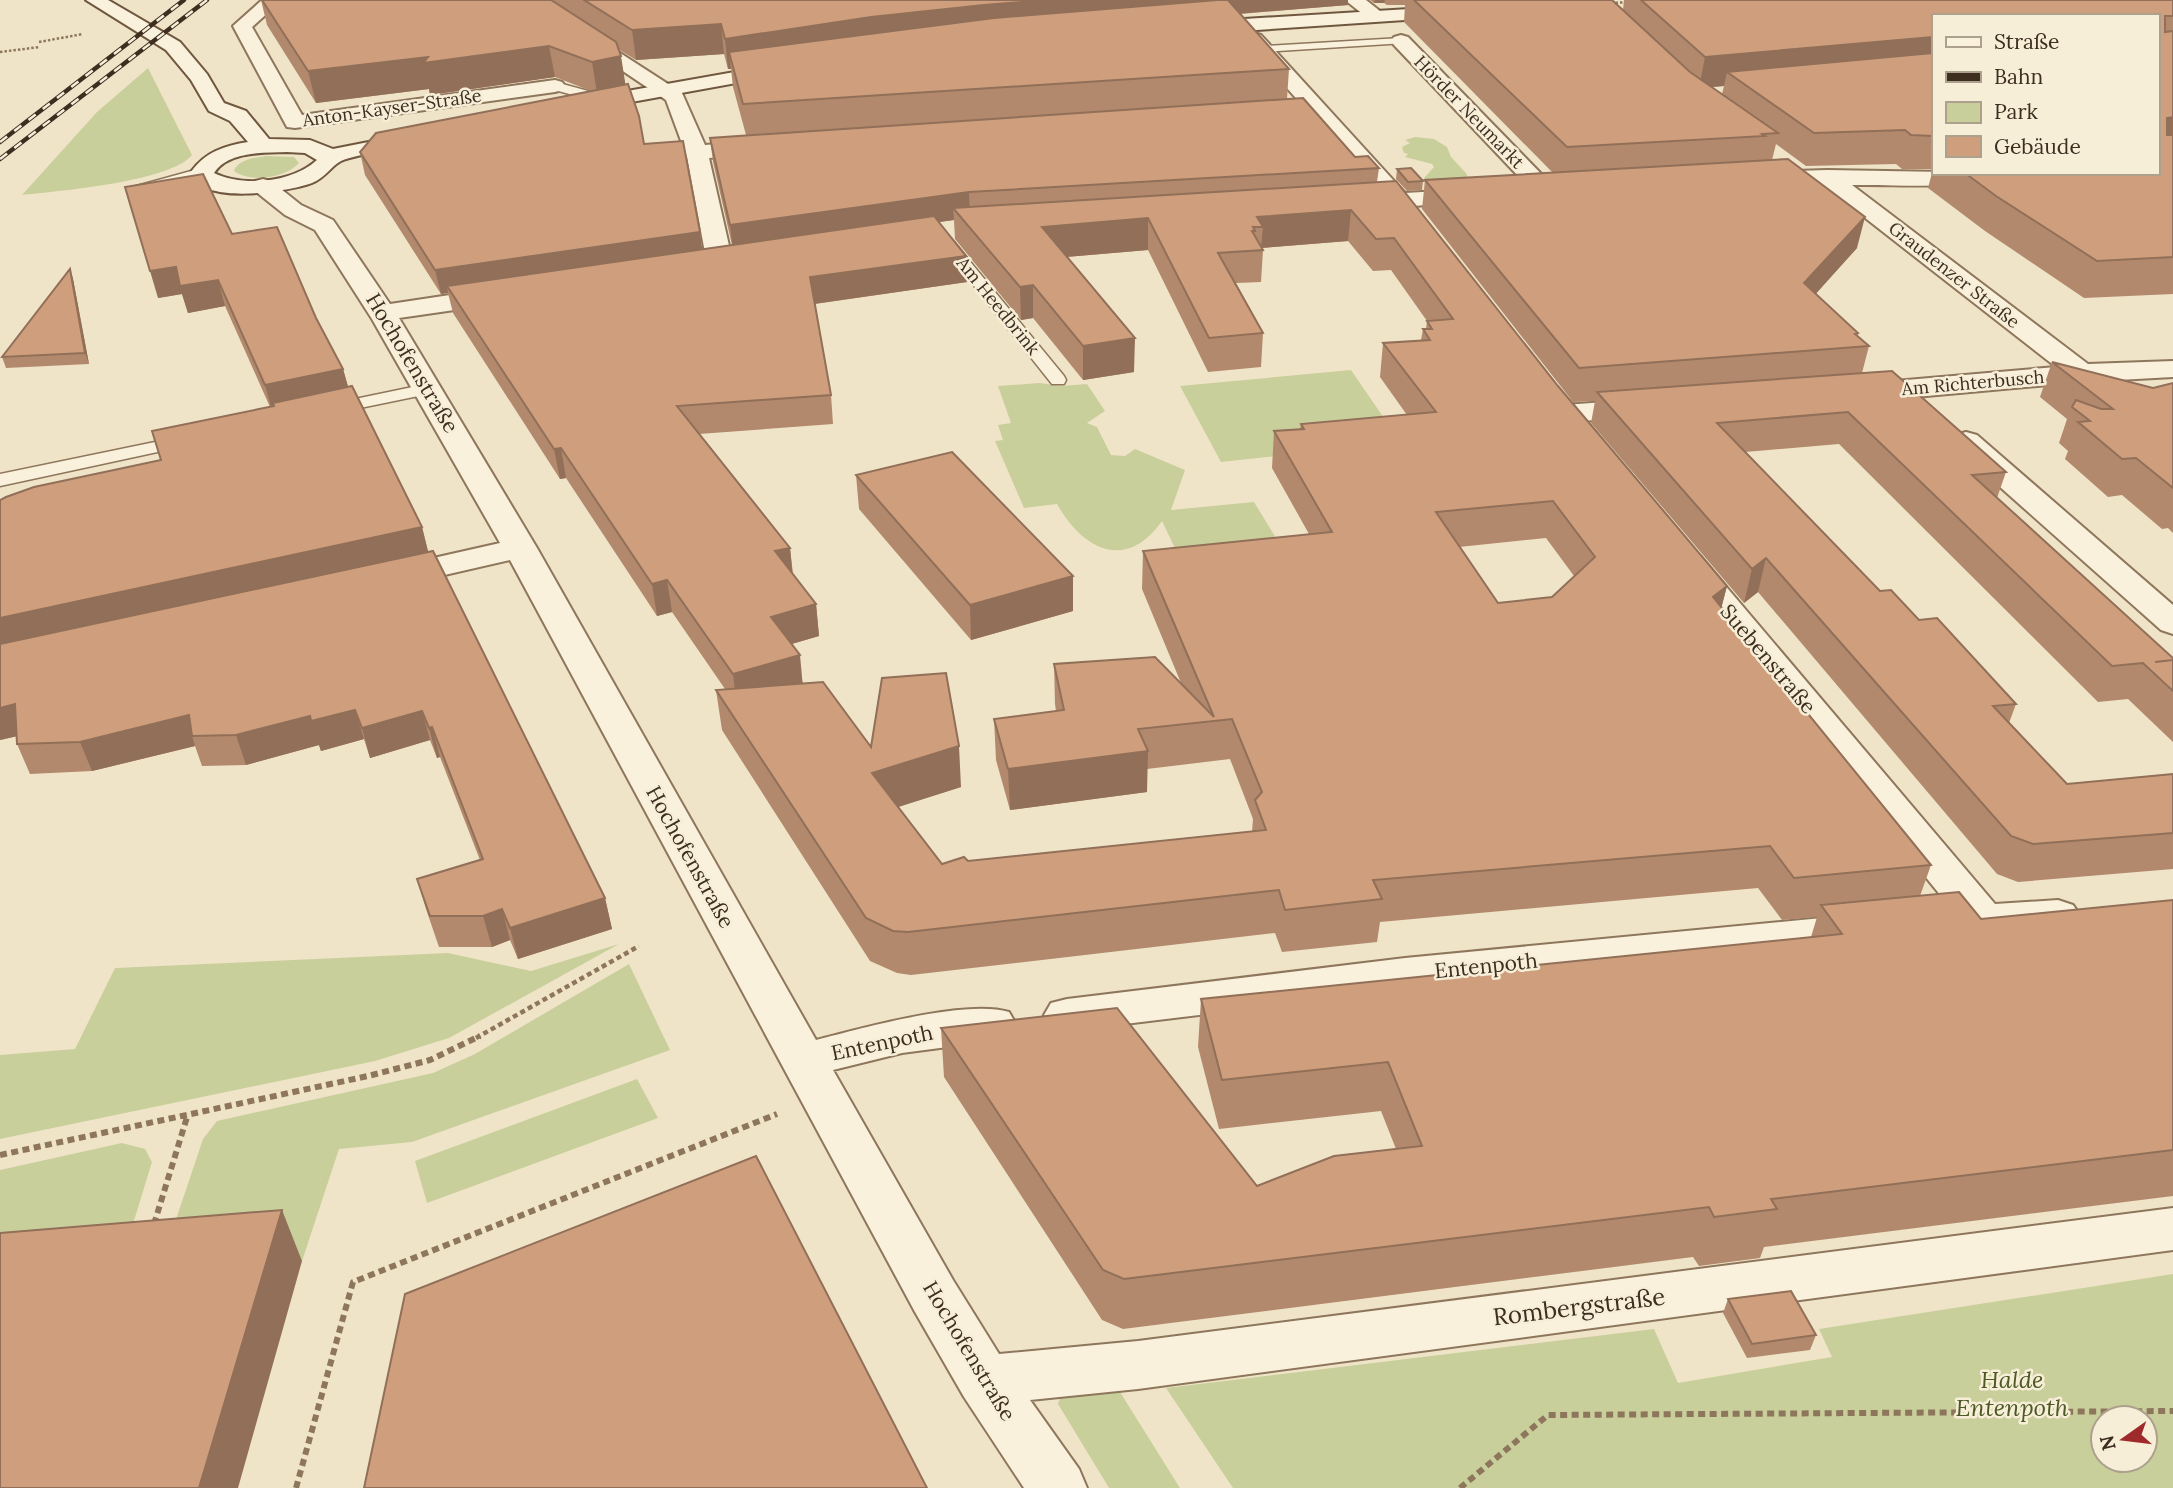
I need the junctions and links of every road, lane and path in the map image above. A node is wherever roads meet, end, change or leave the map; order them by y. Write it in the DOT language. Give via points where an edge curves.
graph roads {
  1 [pos="95,0"];
  2 [pos="273,0"];
  3 [pos="526,0"];
  4 [pos="1354,0"];
  5 [pos="1642,2"];
  6 [pos="1606,3"];
  7 [pos="1474,12"];
  8 [pos="1376,15"];
  9 [pos="1241,24"];
  10 [pos="1173,29"];
  11 [pos="1401,41"];
  12 [pos="40,47"];
  13 [pos="1264,49"];
  14 [pos="0,52"];
  15 [pos="802,66"];
  16 [pos="555,86"];
  17 [pos="666,90"];
  18 [pos="597,102"];
  19 [pos="216,107"];
  20 [pos="556,110"];
  21 [pos="1320,110"];
  22 [pos="1292,112"];
  23 [pos="433,132"];
  24 [pos="263,146"];
  25 [pos="780,146"];
  26 [pos="697,152"];
  27 [pos="322,153"];
  28 [pos="228,154"];
  29 [pos="1780,161"];
  30 [pos="1969,175"];
  31 [pos="1815,177"];
  32 [pos="302,178"];
  33 [pos="1735,181"];
  34 [pos="263,186"];
  35 [pos="1573,190"];
  36 [pos="1546,192"];
  37 [pos="1519,194"];
  38 [pos="1493,195"];
  39 [pos="1400,201"];
  40 [pos="1333,205"];
  41 [pos="1415,221"];
  42 [pos="324,225"];
  43 [pos="970,227"];
  44 [pos="931,233"];
  45 [pos="747,259"];
  46 [pos="720,263"];
  47 [pos="692,267"];
  48 [pos="531,291"];
  49 [pos="382,313"];
  50 [pos="2173,369"];
  51 [pos="2081,373"];
  52 [pos="1058,380"];
  53 [pos="427,389"];
  54 [pos="1907,389"];
  55 [pos="1839,394"];
  56 [pos="1674,406"];
  57 [pos="311,414"];
  58 [pos="203,437"];
  59 [pos="1591,446"];
  60 [pos="0,480"];
  61 [pos="1670,541"];
  62 [pos="520,548"];
  63 [pos="352,586"];
  64 [pos="2173,623"];
  65 [pos="2092,913"];
  66 [pos="1983,918"];
  67 [pos="639,946"];
  68 [pos="813,1078"];
  69 [pos="188,1114"];
  70 [pos="0,1154"];
  71 [pos="2173,1229"];
  72 [pos="149,1238"];
  73 [pos="984,1380"];
  74 [pos="2173,1411"];
  75 [pos="296,1488"];
  76 [pos="1058,1488"];
  77 [pos="1460,1488"];
  1 -- 19 [label="street" via="182,54"];
  2 -- 16 [label="street, Anton-Kayser-Straße" via="242,26 295,122"];
  3 -- 17 [label="street"];
  4 -- 8 [label="street"];
  5 -- 6 [label="path"];
  7 -- 8 [label="street"];
  8 -- 9 [label="street"];
  9 -- 10 [label="street"];
  9 -- 13 [label="street"];
  11 -- 13 [label="lane, Hörder Neumarkt"];
  11 -- 36 [label="street, Hörder Neumarkt"];
  12 -- 14 [label="path"];
  13 -- 21 [label="street"];
  15 -- 17 [label="street"];
  16 -- 18 [label="lane"];
  17 -- 18 [label="street"];
  17 -- 26 [label="street" via="684,115"];
  18 -- 20 [label="street"];
  19 -- 24 [label="street" via="239,116"];
  19 -- 28 [label="street" via="212,122"];
  21 -- 22 [label="street"];
  21 -- 39 [label="street"];
  23 -- 27 [label="street"];
  24 -- 27 [label="street" via="299,145"];
  24 -- 28 [label="street"];
  25 -- 26 [label="street"];
  26 -- 46 [label="street"];
  27 -- 32 [label="street" via="325,166"];
  28 -- 34 [label="street" via="214,159 208,178"];
  29 -- 31 [label="street, Graudenzer Straße"];
  30 -- 31 [label="street"];
  31 -- 33 [label="street"];
  31 -- 51 [label="street, Graudenzer Straße"];
  32 -- 34 [label="street"];
  32 -- 42 [label="street, Hochofenstraße" via="322,202"];
  34 -- 42 [label="street" via="293,210"];
  35 -- 36 [label="street"];
  36 -- 37 [label="street"];
  38 -- 39 [label="street"];
  39 -- 40 [label="street"];
  39 -- 41 [label="street"];
  42 -- 49 [label="street, Hochofenstraße"];
  43 -- 44 [label="street, Am Heedbrink"];
  44 -- 52 [label="lane, Am Heedbrink"];
  45 -- 46 [label="street"];
  46 -- 47 [label="street"];
  48 -- 49 [label="street"];
  49 -- 53 [label="street, Hochofenstraße"];
  50 -- 51 [label="street, Am Richterbusch"];
  51 -- 54 [label="street, Am Richterbusch"];
  53 -- 57 [label="lane"];
  53 -- 62 [label="street, Hochofenstraße"];
  54 -- 55 [label="street, Am Richterbusch"];
  54 -- 64 [label="street"];
  56 -- 59 [label="street" via="1557,404"];
  58 -- 60 [label="lane"];
  61 -- 66 [label="street, Suebenstraße"];
  62 -- 63 [label="street"];
  62 -- 68 [label="street, Hochofenstraße"];
  65 -- 66 [label="street, Entenpoth"];
  66 -- 68 [label="street, Entenpoth" via="1405,974 902,1035"];
  67 -- 69 [label="path" via="430,1060"];
  68 -- 73 [label="street, Hochofenstraße"];
  68 -- 75 [label="path" via="353,1282"];
  69 -- 70 [label="path"];
  69 -- 72 [label="path"];
  71 -- 73 [label="street, Rombergstraße" via="1139,1365"];
  73 -- 76 [label="street, Hochofenstraße"];
  74 -- 77 [label="path" via="1548,1415"];
}
